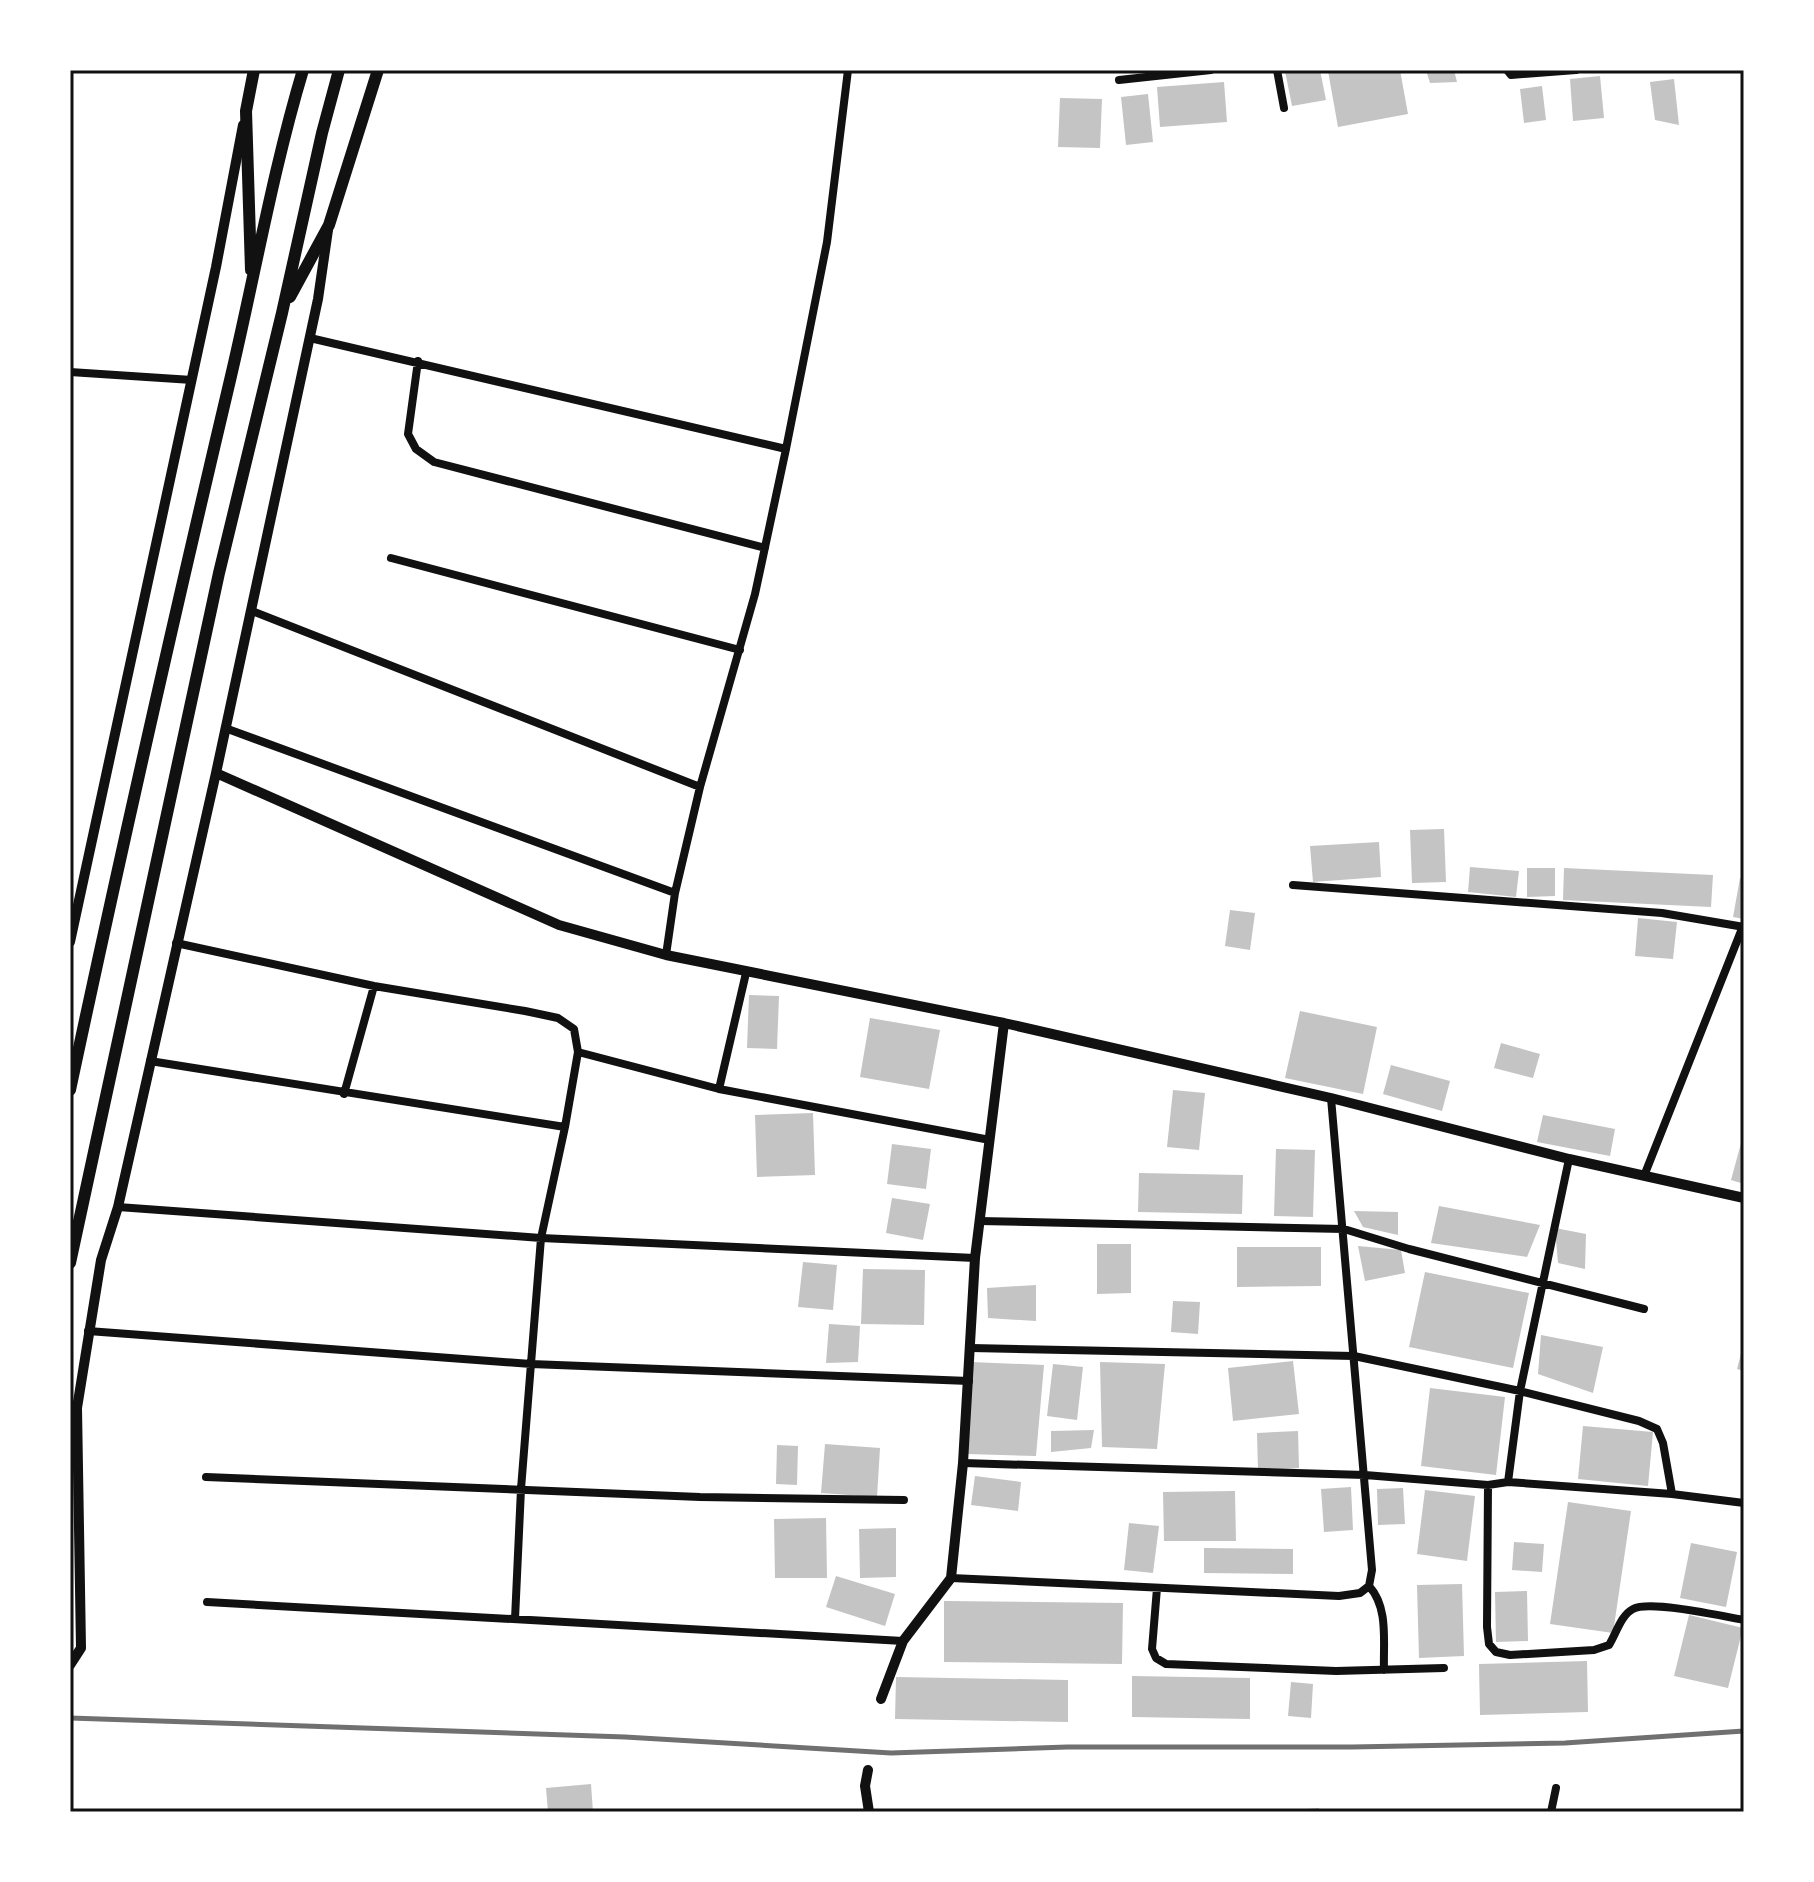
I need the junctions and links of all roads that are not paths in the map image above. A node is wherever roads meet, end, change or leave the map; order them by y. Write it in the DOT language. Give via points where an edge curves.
graph roads {
  1 [pos="254,70"];
  2 [pos="303,70"];
  3 [pos="339,70"];
  4 [pos="378,70"];
  5 [pos="848,70"];
  6 [pos="1211,70"];
  7 [pos="1277,70"];
  8 [pos="1507,70"];
  9 [pos="1576,70"];
  10 [pos="1119,80"];
  11 [pos="1284,108"];
  12 [pos="246,111"];
  13 [pos="329,225"];
  14 [pos="251,289"];
  15 [pos="282,313"];
  16 [pos="310,338"];
  17 [pos="418,361"];
  18 [pos="70,372"];
  19 [pos="192,380"];
  20 [pos="786,449"];
  21 [pos="765,548"];
  22 [pos="391,558"];
  23 [pos="252,611"];
  24 [pos="740,650"];
  25 [pos="225,728"];
  26 [pos="216,773"];
  27 [pos="700,787"];
  28 [pos="1293,885"];
  29 [pos="675,893"];
  30 [pos="1744,926"];
  31 [pos="70,942"];
  32 [pos="176,943"];
  33 [pos="666,955"];
  34 [pos="746,973"];
  35 [pos="374,986"];
  36 [pos="1004,1023"];
  37 [pos="578,1052"];
  38 [pos="150,1061"];
  39 [pos="719,1089"];
  40 [pos="70,1090"];
  41 [pos="344,1094"];
  42 [pos="1331,1098"];
  43 [pos="565,1127"];
  44 [pos="990,1140"];
  45 [pos="1569,1159"];
  46 [pos="1644,1176"];
  47 [pos="1744,1198"];
  48 [pos="118,1207"];
  49 [pos="979,1221"];
  50 [pos="1344,1229"];
  51 [pos="541,1238"];
  52 [pos="975,1258"];
  53 [pos="70,1263"];
  54 [pos="1542,1281"];
  55 [pos="1644,1309"];
  56 [pos="88,1331"];
  57 [pos="971,1348"];
  58 [pos="1354,1356"];
  59 [pos="531,1364"];
  60 [pos="969,1381"];
  61 [pos="1520,1391"];
  62 [pos="963,1463"];
  63 [pos="1365,1475"];
  64 [pos="206,1477"];
  65 [pos="1508,1482"];
  66 [pos="1488,1485"];
  67 [pos="521,1489"];
  68 [pos="1672,1494"];
  69 [pos="904,1500"];
  70 [pos="1744,1503"];
  71 [pos="951,1578"];
  72 [pos="1369,1586"];
  73 [pos="1157,1588"];
  74 [pos="207,1602"];
  75 [pos="515,1619"];
  76 [pos="1744,1620"];
  77 [pos="903,1641"];
  78 [pos="70,1665"];
  79 [pos="1444,1668"];
  80 [pos="1384,1670"];
  81 [pos="881,1699"];
  82 [pos="868,1770"];
  83 [pos="1556,1788"];
  84 [pos="869,1812"];
  85 [pos="1551,1812"];
  1 -- 12 [label="highway"];
  2 -- 14 [label="highway"];
  3 -- 15 [label="highway"];
  4 -- 13 [label="highway"];
  5 -- 20 [label="street" via="827,242"];
  6 -- 10 [label="street"];
  7 -- 11 [label="street"];
  8 -- 9 [label="street" via="1522,76"];
  12 -- 14 [label="highway"];
  12 -- 19 [label="street"];
  13 -- 15 [label="highway"];
  13 -- 16 [label="street"];
  14 -- 40 [label="highway"];
  15 -- 53 [label="highway" via="219,573"];
  16 -- 17 [label="street"];
  16 -- 23 [label="street"];
  17 -- 20 [label="street"];
  17 -- 21 [label="street" via="408,434 416,449 434,462"];
  18 -- 19 [label="street"];
  19 -- 31 [label="street"];
  20 -- 21 [label="street"];
  21 -- 24 [label="street"];
  22 -- 24 [label="street"];
  23 -- 25 [label="street"];
  23 -- 27 [label="street"];
  24 -- 27 [label="street"];
  25 -- 26 [label="street"];
  25 -- 29 [label="street"];
  26 -- 32 [label="street"];
  26 -- 33 [label="street" via="559,925"];
  27 -- 29 [label="street"];
  28 -- 30 [label="street" via="1662,913"];
  29 -- 33 [label="street"];
  30 -- 46 [label="street"];
  32 -- 35 [label="street"];
  32 -- 38 [label="street"];
  33 -- 34 [label="street"];
  34 -- 36 [label="street"];
  34 -- 39 [label="street"];
  35 -- 37 [label="street" via="558,1018 574,1029"];
  35 -- 41 [label="street"];
  36 -- 42 [label="street"];
  36 -- 44 [label="street"];
  37 -- 39 [label="street"];
  37 -- 43 [label="street"];
  38 -- 41 [label="street"];
  38 -- 48 [label="street"];
  39 -- 44 [label="street"];
  41 -- 43 [label="street"];
  42 -- 45 [label="street"];
  42 -- 50 [label="street"];
  43 -- 51 [label="street"];
  44 -- 49 [label="street"];
  45 -- 46 [label="street"];
  45 -- 54 [label="street"];
  46 -- 47 [label="street"];
  48 -- 51 [label="street"];
  48 -- 56 [label="street" via="101,1260"];
  49 -- 50 [label="street"];
  49 -- 52 [label="street"];
  50 -- 54 [label="street"];
  50 -- 58 [label="street"];
  51 -- 52 [label="street"];
  51 -- 59 [label="street"];
  52 -- 57 [label="street"];
  54 -- 55 [label="street"];
  54 -- 61 [label="street"];
  56 -- 59 [label="street"];
  56 -- 78 [label="street" via="77,1408 81,1648"];
  57 -- 58 [label="street"];
  57 -- 60 [label="street"];
  58 -- 61 [label="street"];
  58 -- 63 [label="street"];
  59 -- 60 [label="street"];
  59 -- 67 [label="street"];
  60 -- 62 [label="street"];
  61 -- 65 [label="street"];
  61 -- 68 [label="street" via="1657,1429"];
  62 -- 63 [label="street"];
  62 -- 71 [label="street"];
  63 -- 66 [label="street"];
  63 -- 72 [label="street"];
  64 -- 67 [label="street"];
  65 -- 66 [label="street"];
  65 -- 68 [label="street"];
  66 -- 76 [label="street" via="1487,1627 1496,1652 1594,1650 1609,1645 1634,1608 1654,1606"];
  67 -- 69 [label="street"];
  67 -- 75 [label="street"];
  68 -- 70 [label="street"];
  71 -- 73 [label="street"];
  71 -- 77 [label="street"];
  72 -- 73 [label="street" via="1339,1596"];
  72 -- 80 [label="street" via="1383,1613"];
  73 -- 80 [label="street" via="1152,1649 1166,1664"];
  74 -- 75 [label="street"];
  75 -- 77 [label="street"];
  77 -- 81 [label="street"];
  79 -- 80 [label="street"];
  82 -- 84 [label="street"];
  83 -- 85 [label="street"];
}
